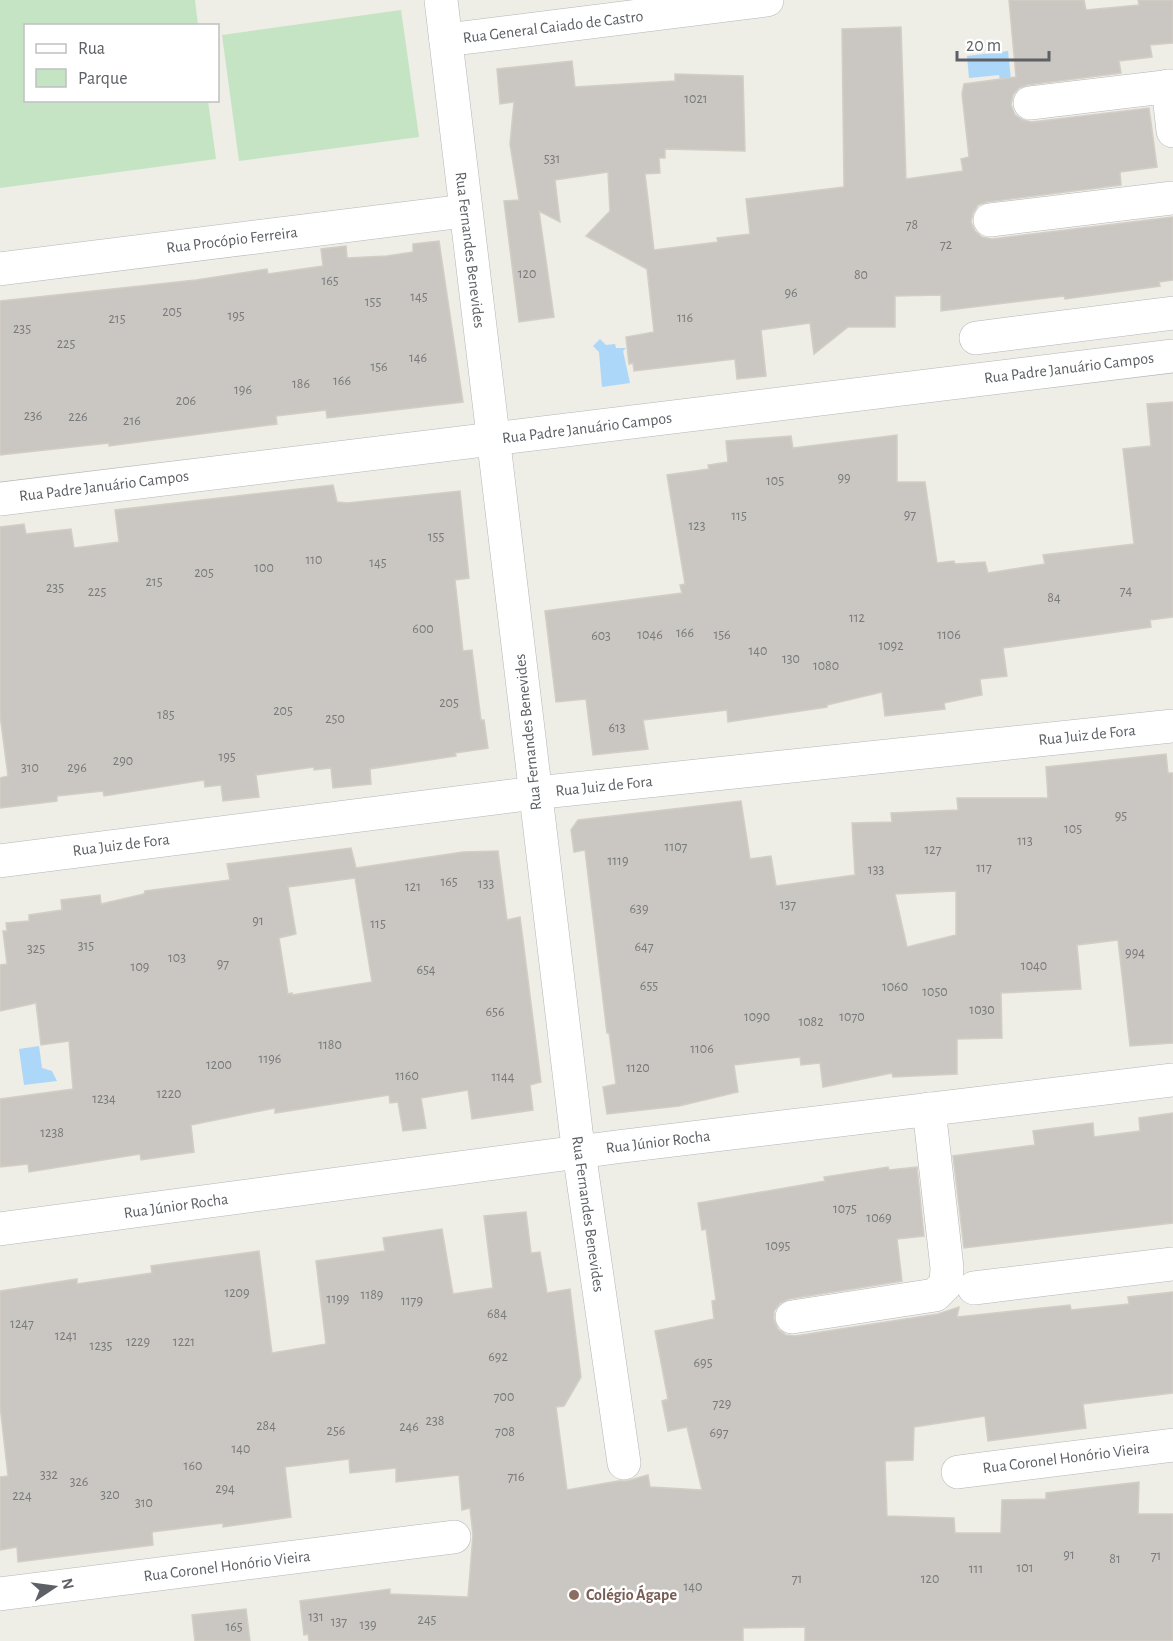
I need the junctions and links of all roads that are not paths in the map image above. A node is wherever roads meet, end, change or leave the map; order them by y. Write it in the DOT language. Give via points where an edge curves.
graph roads {
  1 [pos="441,0"];
  2 [pos="766,0"];
  3 [pos="446,40"];
  4 [pos="1171,86"];
  5 [pos="1030,103"];
  6 [pos="1173,131"];
  7 [pos="1173,198"];
  8 [pos="464,211"];
  9 [pos="990,220"];
  10 [pos="0,269"];
  11 [pos="1173,313"];
  12 [pos="976,338"];
  13 [pos="1173,356"];
  14 [pos="495,439"];
  15 [pos="0,499"];
  16 [pos="1173,726"];
  17 [pos="535,794"];
  18 [pos="0,861"];
  19 [pos="1173,1080"];
  20 [pos="929,1110"];
  21 [pos="578,1152"];
  22 [pos="0,1229"];
  23 [pos="1173,1264"];
  24 [pos="974,1288"];
  25 [pos="792,1317"];
  26 [pos="1173,1445"];
  27 [pos="624,1463"];
  28 [pos="958,1472"];
  29 [pos="454,1537"];
  30 [pos="0,1594"];
  1 -- 3 [label="street, Rua Fernandes Benevides"];
  2 -- 3 [label="street, Rua General Caiado de Castro"];
  3 -- 8 [label="street, Rua Fernandes Benevides"];
  4 -- 5 [label="street"];
  4 -- 6 [label="street"];
  7 -- 9 [label="street"];
  8 -- 10 [label="street, Rua Procópio Ferreira"];
  8 -- 14 [label="street, Rua Fernandes Benevides"];
  11 -- 12 [label="street"];
  13 -- 14 [label="street, Rua Padre Januário Campos"];
  14 -- 15 [label="street, Rua Padre Januário Campos"];
  14 -- 17 [label="street, Rua Fernandes Benevides"];
  16 -- 17 [label="street, Rua Juiz de Fora"];
  17 -- 18 [label="street, Rua Juiz de Fora"];
  17 -- 21 [label="street, Rua Fernandes Benevides"];
  19 -- 20 [label="street, Rua Júnior Rocha"];
  20 -- 21 [label="street, Rua Júnior Rocha"];
  20 -- 25 [label="street" via="947,1268 941,1292"];
  21 -- 22 [label="street, Rua Júnior Rocha"];
  21 -- 27 [label="street, Rua Fernandes Benevides"];
  23 -- 24 [label="street"];
  26 -- 28 [label="street, Rua Coronel Honório Vieira"];
  29 -- 30 [label="street, Rua Coronel Honório Vieira"];
}
